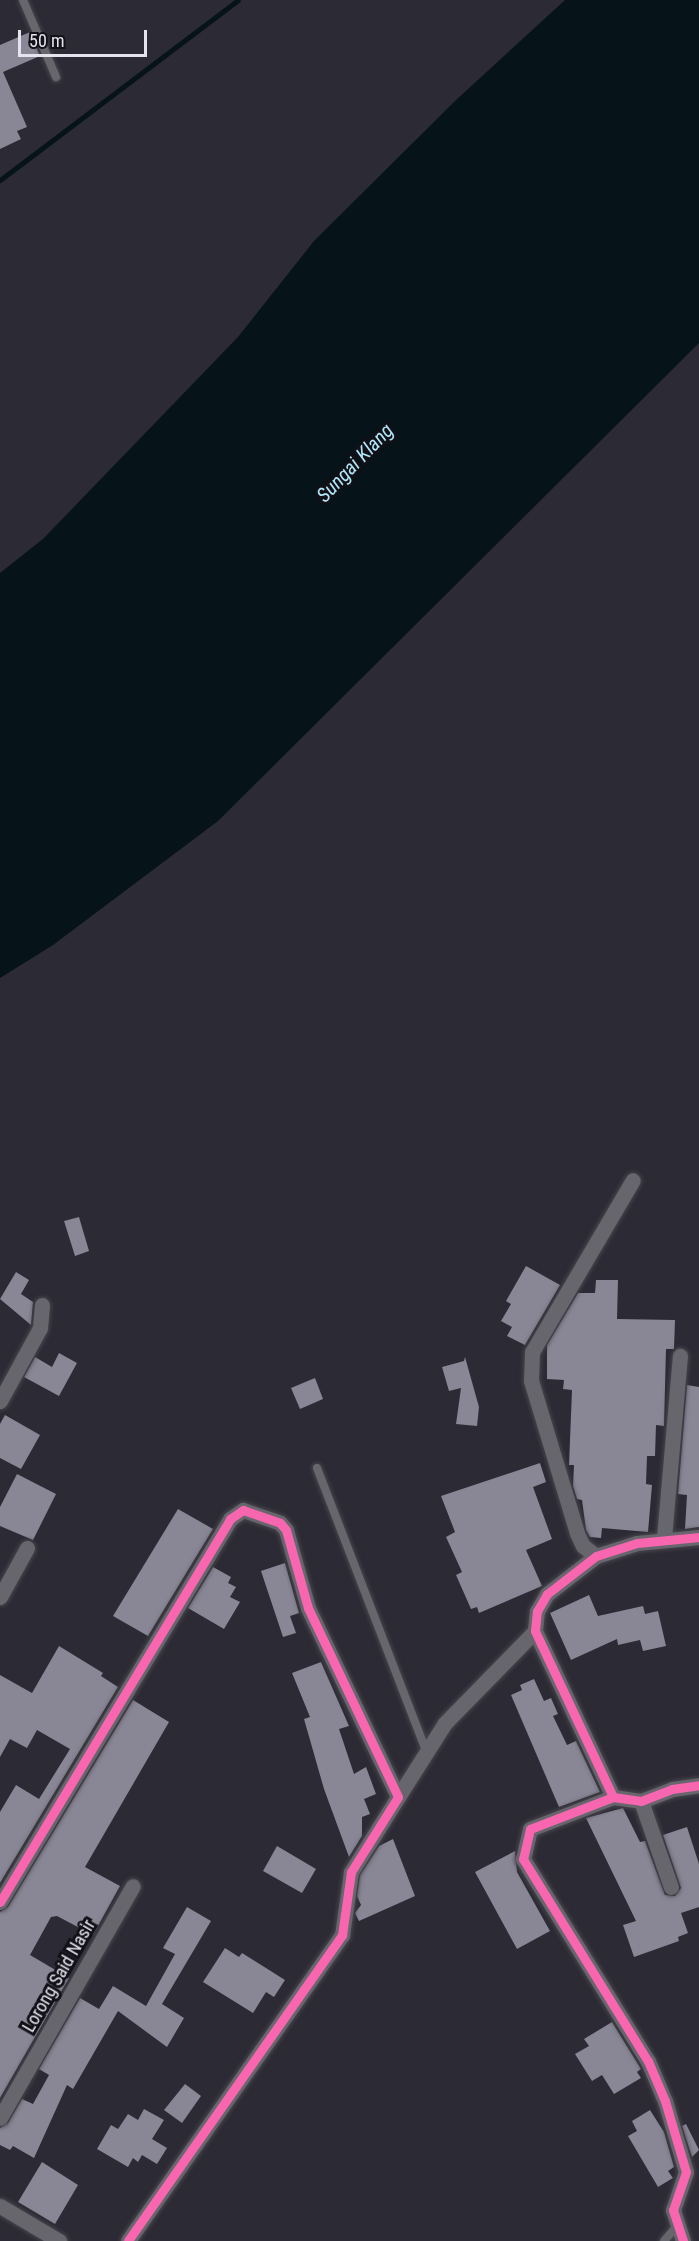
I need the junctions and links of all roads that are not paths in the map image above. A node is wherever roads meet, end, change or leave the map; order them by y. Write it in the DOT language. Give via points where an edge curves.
graph roads {
  1 [pos="22,0"];
  2 [pos="56,77"];
  3 [pos="633,1180"];
  4 [pos="42,1305"];
  5 [pos="680,1356"];
  6 [pos="0,1401"];
  7 [pos="317,1468"];
  8 [pos="699,1537"];
  9 [pos="664,1538"];
  10 [pos="27,1548"];
  11 [pos="596,1556"];
  12 [pos="0,1598"];
  13 [pos="535,1632"];
  14 [pos="426,1750"];
  15 [pos="699,1785"];
  16 [pos="398,1797"];
  17 [pos="613,1797"];
  18 [pos="641,1801"];
  19 [pos="133,1886"];
  20 [pos="671,1887"];
  21 [pos="0,1902"];
  22 [pos="0,2118"];
  23 [pos="0,2206"];
  24 [pos="676,2226"];
  25 [pos="41,2236"];
  26 [pos="59,2241"];
  27 [pos="128,2241"];
  28 [pos="664,2241"];
  29 [pos="684,2241"];
  1 -- 2 [label="lane"];
  3 -- 11 [label="street" via="532,1352 531,1381 577,1533 583,1546"];
  4 -- 6 [label="street" via="40,1328"];
  5 -- 9 [label="street"];
  7 -- 14 [label="lane"];
  8 -- 9 [label="street"];
  9 -- 11 [label="street" via="618,1547"];
  10 -- 12 [label="street"];
  11 -- 13 [label="street" via="547,1594 537,1611"];
  13 -- 14 [label="street" via="458,1708"];
  13 -- 17 [label="street"];
  14 -- 16 [label="street"];
  15 -- 18 [label="street" via="672,1789"];
  16 -- 21 [label="street" via="308,1608 286,1530 280,1523 243,1510 230,1519"];
  16 -- 27 [label="street" via="351,1872 342,1935"];
  17 -- 18 [label="street"];
  17 -- 24 [label="street" via="530,1829 523,1859 648,2061 665,2101 686,2172 673,2210"];
  18 -- 20 [label="street"];
  19 -- 22 [label="street, Lorong Said Nasir"];
  23 -- 25 [label="street"];
  24 -- 28 [label="lane"];
  24 -- 29 [label="street"];
  25 -- 26 [label="street"];
}
